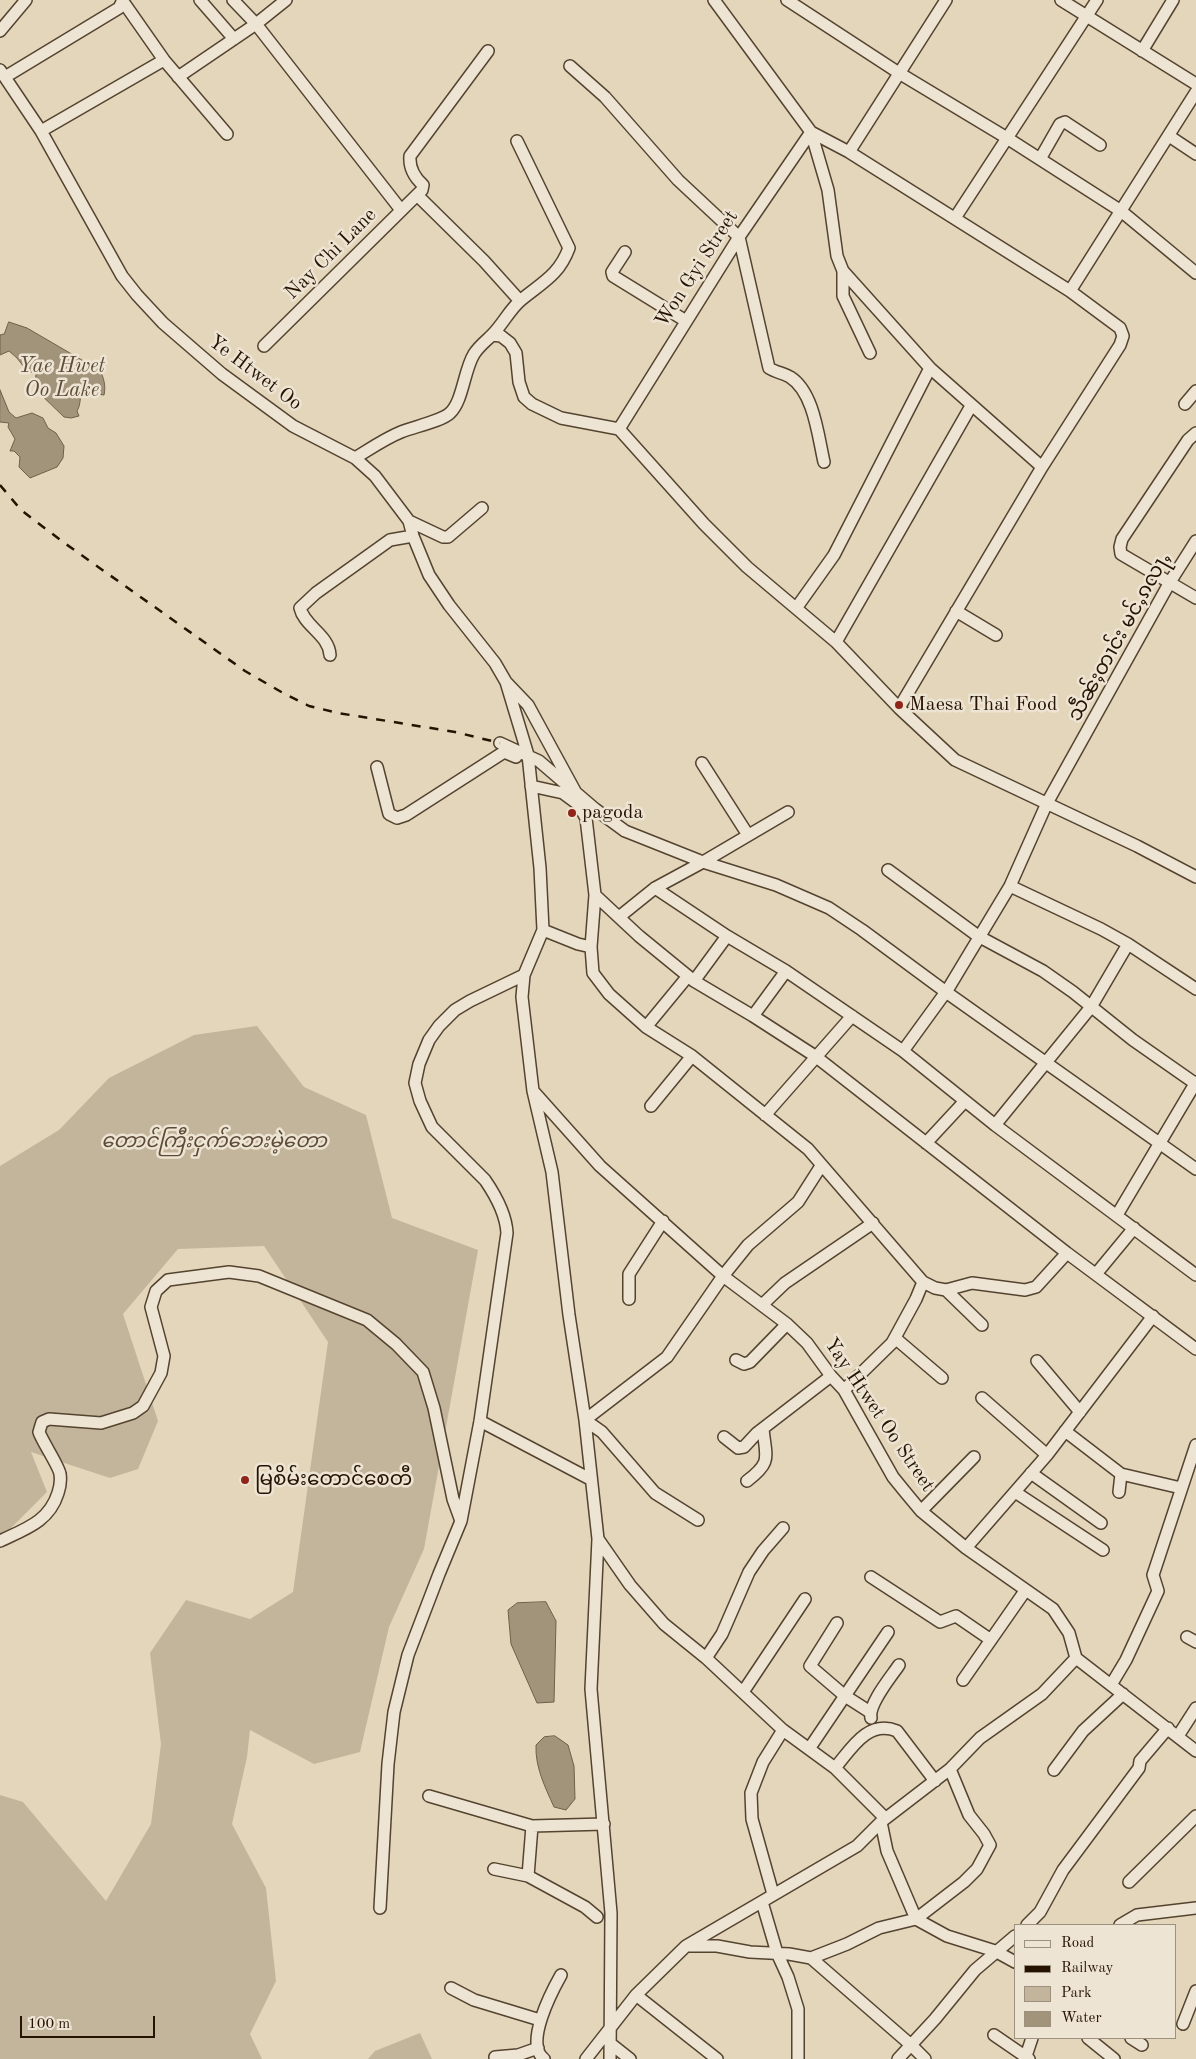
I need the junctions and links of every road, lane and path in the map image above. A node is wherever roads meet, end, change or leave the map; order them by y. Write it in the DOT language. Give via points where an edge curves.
graph roads {
  1 [pos="26,0"];
  2 [pos="122,0"];
  3 [pos="200,0"];
  4 [pos="233,0"];
  5 [pos="286,0"];
  6 [pos="714,0"];
  7 [pos="786,0"];
  8 [pos="946,0"];
  9 [pos="1061,0"];
  10 [pos="1097,0"];
  11 [pos="1174,0"];
  12 [pos="1087,16"];
  13 [pos="256,24"];
  14 [pos="0,30"];
  15 [pos="234,39"];
  16 [pos="488,51"];
  17 [pos="1142,51"];
  18 [pos="164,60"];
  19 [pos="570,66"];
  20 [pos="899,73"];
  21 [pos="3,74"];
  22 [pos="178,77"];
  23 [pos="1196,84"];
  24 [pos="1196,92"];
  25 [pos="41,131"];
  26 [pos="812,132"];
  27 [pos="227,134"];
  28 [pos="1168,136"];
  29 [pos="1007,138"];
  30 [pos="517,142"];
  31 [pos="1100,145"];
  32 [pos="849,152"];
  33 [pos="1196,154"];
  34 [pos="1040,159"];
  35 [pos="420,191"];
  36 [pos="401,210"];
  37 [pos="1121,211"];
  38 [pos="955,218"];
  39 [pos="739,237"];
  40 [pos="624,252"];
  41 [pos="843,271"];
  42 [pos="1196,273"];
  43 [pos="1070,292"];
  44 [pos="520,301"];
  45 [pos="686,321"];
  46 [pos="492,336"];
  47 [pos="264,346"];
  48 [pos="870,353"];
  49 [pos="930,368"];
  50 [pos="1196,391"];
  51 [pos="1186,404"];
  52 [pos="971,406"];
  53 [pos="619,428"];
  54 [pos="1196,433"];
  55 [pos="354,458"];
  56 [pos="824,462"];
  57 [pos="1042,467"];
  58 [pos="482,508"];
  59 [pos="409,521"];
  60 [pos="413,536"];
  61 [pos="1196,541"];
  62 [pos="1170,582"];
  63 [pos="1196,598"];
  64 [pos="797,607"];
  65 [pos="956,611"];
  66 [pos="996,635"];
  67 [pos="836,642"];
  68 [pos="330,655"];
  69 [pos="506,682"];
  70 [pos="899,708"];
  71 [pos="500,743"];
  72 [pos="528,759"];
  73 [pos="702,762"];
  74 [pos="377,767"];
  75 [pos="531,786"];
  76 [pos="577,799"];
  77 [pos="1048,803"];
  78 [pos="788,812"];
  79 [pos="748,835"];
  80 [pos="703,862"];
  81 [pos="888,870"];
  82 [pos="1196,877"];
  83 [pos="1010,886"];
  84 [pos="655,888"];
  85 [pos="595,895"];
  86 [pos="618,917"];
  87 [pos="543,930"];
  88 [pos="727,936"];
  89 [pos="978,936"];
  90 [pos="1128,944"];
  91 [pos="591,947"];
  92 [pos="786,971"];
  93 [pos="524,975"];
  94 [pos="691,979"];
  95 [pos="1196,989"];
  96 [pos="946,992"];
  97 [pos="1091,1006"];
  98 [pos="753,1016"];
  99 [pos="852,1016"];
  100 [pos="646,1027"];
  101 [pos="903,1051"];
  102 [pos="692,1056"];
  103 [pos="815,1056"];
  104 [pos="1046,1062"];
  105 [pos="1196,1083"];
  106 [pos="533,1091"];
  107 [pos="965,1101"];
  108 [pos="652,1106"];
  109 [pos="765,1115"];
  110 [pos="995,1125"];
  111 [pos="1160,1142"];
  112 [pos="926,1143"];
  113 [pos="822,1166"];
  114 [pos="1196,1168"];
  115 [pos="1117,1215"];
  116 [pos="662,1221"];
  117 [pos="873,1223"];
  118 [pos="1134,1228"];
  119 [pos="1067,1252"];
  120 [pos="1096,1274"];
  121 [pos="723,1276"];
  122 [pos="1196,1276"];
  123 [pos="924,1282"];
  124 [pos="946,1290"];
  125 [pos="629,1299"];
  126 [pos="762,1305"];
  127 [pos="1153,1316"];
  128 [pos="787,1324"];
  129 [pos="982,1325"];
  130 [pos="894,1338"];
  131 [pos="1196,1349"];
  132 [pos="736,1360"];
  133 [pos="1036,1361"];
  134 [pos="831,1376"];
  135 [pos="942,1378"];
  136 [pos="844,1390"];
  137 [pos="982,1398"];
  138 [pos="1080,1412"];
  139 [pos="480,1420"];
  140 [pos="585,1420"];
  141 [pos="763,1429"];
  142 [pos="1065,1432"];
  143 [pos="724,1437"];
  144 [pos="1196,1445"];
  145 [pos="1047,1455"];
  146 [pos="974,1457"];
  147 [pos="1031,1473"];
  148 [pos="1122,1474"];
  149 [pos="590,1479"];
  150 [pos="747,1481"];
  151 [pos="1181,1488"];
  152 [pos="1014,1492"];
  153 [pos="1119,1492"];
  154 [pos="921,1511"];
  155 [pos="698,1520"];
  156 [pos="461,1521"];
  157 [pos="1101,1522"];
  158 [pos="783,1528"];
  159 [pos="598,1539"];
  160 [pos="0,1541"];
  161 [pos="966,1548"];
  162 [pos="1103,1550"];
  163 [pos="871,1577"];
  164 [pos="1025,1591"];
  165 [pos="805,1599"];
  166 [pos="837,1623"];
  167 [pos="888,1632"];
  168 [pos="991,1640"];
  169 [pos="706,1658"];
  170 [pos="1076,1658"];
  171 [pos="899,1665"];
  172 [pos="963,1680"];
  173 [pos="1111,1685"];
  174 [pos="743,1692"];
  175 [pos="1123,1694"];
  176 [pos="845,1696"];
  177 [pos="1196,1708"];
  178 [pos="870,1712"];
  179 [pos="1168,1728"];
  180 [pos="873,1729"];
  181 [pos="783,1730"];
  182 [pos="1178,1736"];
  183 [pos="810,1750"];
  184 [pos="1196,1751"];
  185 [pos="835,1768"];
  186 [pos="950,1769"];
  187 [pos="1054,1770"];
  188 [pos="935,1781"];
  189 [pos="429,1796"];
  190 [pos="1196,1816"];
  191 [pos="883,1820"];
  192 [pos="604,1824"];
  193 [pos="532,1826"];
  194 [pos="494,1869"];
  195 [pos="528,1876"];
  196 [pos="1129,1882"];
  197 [pos="773,1894"];
  198 [pos="762,1902"];
  199 [pos="380,1908"];
  200 [pos="1195,1909"];
  201 [pos="597,1917"];
  202 [pos="916,1919"];
  203 [pos="1028,1924"];
  204 [pos="1122,1924"];
  205 [pos="1014,1937"];
  206 [pos="686,1946"];
  207 [pos="995,1951"];
  208 [pos="777,1953"];
  209 [pos="811,1958"];
  210 [pos="1014,1961"];
  211 [pos="561,1975"];
  212 [pos="451,1988"];
  213 [pos="1196,1991"];
  214 [pos="636,1995"];
  215 [pos="540,2020"];
  216 [pos="1183,2024"];
  217 [pos="611,2027"];
  218 [pos="994,2035"];
  219 [pos="1032,2039"];
  220 [pos="1089,2039"];
  221 [pos="1132,2039"];
  222 [pos="611,2044"];
  223 [pos="911,2045"];
  224 [pos="1142,2046"];
  225 [pos="538,2048"];
  226 [pos="495,2057"];
  227 [pos="1028,2058"];
  228 [pos="544,2059"];
  229 [pos="586,2059"];
  230 [pos="610,2059"];
  231 [pos="630,2059"];
  232 [pos="717,2059"];
  233 [pos="798,2059"];
  234 [pos="898,2059"];
  235 [pos="925,2059"];
  236 [pos="1114,2059"];
  1 -- 14 [label="street"];
  2 -- 18 [label="street"];
  2 -- 21 [label="street" via="119,8"];
  3 -- 15 [label="street"];
  4 -- 13 [label="street"];
  5 -- 13 [label="street"];
  6 -- 26 [label="street"];
  7 -- 20 [label="street"];
  8 -- 20 [label="street"];
  9 -- 12 [label="street"];
  10 -- 12 [label="street"];
  11 -- 17 [label="street"];
  12 -- 17 [label="street"];
  12 -- 29 [label="street"];
  13 -- 15 [label="street"];
  13 -- 36 [label="street"];
  15 -- 22 [label="street"];
  16 -- 35 [label="street" via="410,156 409,164"];
  17 -- 23 [label="street"];
  18 -- 22 [label="street"];
  18 -- 25 [label="street"];
  19 -- 39 [label="street" via="605,97 678,180"];
  20 -- 29 [label="street"];
  20 -- 32 [label="street"];
  21 -- 25 [label="street, Ye Htwet Oo"];
  22 -- 27 [label="street"];
  24 -- 28 [label="street"];
  25 -- 55 [label="street, Ye Htwet Oo" via="122,276 163,324 222,374 293,426"];
  26 -- 32 [label="street"];
  26 -- 39 [label="street, Won Gyi Street"];
  26 -- 41 [label="street" via="828,190 837,256"];
  28 -- 33 [label="street"];
  28 -- 37 [label="street"];
  29 -- 34 [label="street"];
  29 -- 38 [label="street"];
  30 -- 44 [label="street" via="569,248 563,264"];
  31 -- 34 [label="street" via="1066,122 1060,124"];
  32 -- 38 [label="street"];
  34 -- 37 [label="street"];
  35 -- 36 [label="street, Nay Chi Lane"];
  35 -- 44 [label="street"];
  36 -- 47 [label="street, Nay Chi Lane"];
  37 -- 42 [label="street"];
  37 -- 43 [label="street"];
  38 -- 43 [label="street"];
  39 -- 45 [label="street, Won Gyi Street"];
  39 -- 56 [label="street" via="769,368 789,376 804,389"];
  40 -- 45 [label="street" via="612,276"];
  41 -- 48 [label="street" via="843,296"];
  41 -- 49 [label="street"];
  43 -- 57 [label="street" via="1120,328 1123,336"];
  44 -- 46 [label="street"];
  45 -- 53 [label="street, Won Gyi Street"];
  46 -- 53 [label="street" via="501,336 516,353 520,391 532,404 561,418"];
  46 -- 55 [label="street" via="483,341 473,355 451,413 400,432"];
  49 -- 52 [label="street"];
  49 -- 64 [label="street" via="834,554"];
  50 -- 51 [label="street"];
  52 -- 57 [label="street"];
  52 -- 67 [label="street"];
  53 -- 64 [label="street" via="710,530 747,567"];
  54 -- 62 [label="street" via="1188,440 1122,539 1120,547 1121,554"];
  55 -- 59 [label="street, Ye Htwet Oo" via="375,476"];
  57 -- 65 [label="street"];
  58 -- 59 [label="street" via="448,537"];
  59 -- 60 [label="street, Ye Htwet Oo"];
  60 -- 68 [label="street" via="390,540 300,608 328,644"];
  60 -- 69 [label="street, Ye Htwet Oo" via="429,574"];
  61 -- 62 [label="street, သဵၼ်ႈတၢင်း မင်ႇၵလႃႇ"];
  62 -- 63 [label="street"];
  62 -- 77 [label="street, သဵၼ်ႈတၢင်း မင်ႇၵလႃႇ"];
  64 -- 67 [label="street"];
  65 -- 66 [label="street"];
  65 -- 70 [label="street"];
  67 -- 70 [label="street"];
  69 -- 72 [label="street"];
  69 -- 76 [label="street" via="528,705"];
  70 -- 77 [label="street" via="955,760"];
  71 -- 72 [label="street"];
  72 -- 74 [label="street" via="504,752 397,818 389,814"];
  72 -- 75 [label="street"];
  72 -- 76 [label="street" via="550,769"];
  73 -- 79 [label="street"];
  75 -- 76 [label="street"];
  75 -- 87 [label="street"];
  76 -- 80 [label="street" via="625,831"];
  76 -- 85 [label="street" via="586,818"];
  77 -- 82 [label="street"];
  77 -- 83 [label="street, သဵၼ်ႈတၢင်း မင်ႇၵလႃႇ"];
  78 -- 79 [label="street"];
  79 -- 80 [label="street"];
  80 -- 84 [label="street"];
  80 -- 96 [label="street" via="776,885 829,908"];
  81 -- 89 [label="street"];
  83 -- 89 [label="street, သဵၼ်ႈတၢင်း မင်ႇၵလႃႇ"];
  83 -- 90 [label="street"];
  84 -- 86 [label="street"];
  84 -- 88 [label="street"];
  85 -- 86 [label="street"];
  85 -- 91 [label="street"];
  86 -- 94 [label="street"];
  87 -- 91 [label="street"];
  87 -- 93 [label="street"];
  88 -- 92 [label="street"];
  88 -- 94 [label="street"];
  89 -- 96 [label="street, သဵၼ်ႈတၢင်း မင်ႇၵလႃႇ"];
  89 -- 97 [label="street" via="1043,971"];
  90 -- 95 [label="street"];
  90 -- 97 [label="street"];
  91 -- 100 [label="street" via="593,973 609,994"];
  92 -- 98 [label="street"];
  92 -- 99 [label="street"];
  93 -- 106 [label="street" via="522,997"];
  93 -- 139 [label="street" via="455,1010 429,1040 415,1083 432,1127 485,1180 506,1219 507,1233"];
  94 -- 98 [label="street"];
  94 -- 100 [label="street"];
  96 -- 101 [label="street, သဵၼ်ႈတၢင်း မင်ႇၵလႃႇ"];
  96 -- 104 [label="street"];
  97 -- 104 [label="street"];
  97 -- 105 [label="street" via="1133,1040"];
  98 -- 103 [label="street"];
  99 -- 101 [label="street"];
  99 -- 103 [label="street"];
  100 -- 102 [label="street"];
  101 -- 107 [label="street"];
  102 -- 108 [label="street"];
  102 -- 109 [label="street"];
  103 -- 109 [label="street"];
  103 -- 112 [label="street"];
  104 -- 110 [label="street"];
  104 -- 111 [label="street"];
  105 -- 111 [label="street"];
  106 -- 116 [label="street, Yay Htwet Oo Street" via="600,1166"];
  106 -- 140 [label="street" via="552,1172"];
  107 -- 110 [label="street"];
  107 -- 112 [label="street"];
  109 -- 113 [label="street" via="808,1149"];
  110 -- 115 [label="street"];
  111 -- 114 [label="street"];
  111 -- 115 [label="street"];
  112 -- 119 [label="street"];
  113 -- 117 [label="street"];
  113 -- 121 [label="street" via="798,1202 748,1245"];
  115 -- 118 [label="street"];
  116 -- 121 [label="street, Yay Htwet Oo Street"];
  116 -- 125 [label="street" via="629,1274"];
  117 -- 123 [label="street"];
  117 -- 126 [label="street" via="785,1282"];
  118 -- 120 [label="street"];
  118 -- 122 [label="street"];
  119 -- 120 [label="street"];
  119 -- 124 [label="street" via="1036,1287 1026,1290 972,1283"];
  120 -- 127 [label="street"];
  121 -- 126 [label="street, Yay Htwet Oo Street"];
  121 -- 140 [label="street" via="667,1357"];
  123 -- 124 [label="street"];
  123 -- 130 [label="street"];
  124 -- 129 [label="street"];
  126 -- 128 [label="street, Yay Htwet Oo Street"];
  127 -- 131 [label="street"];
  127 -- 138 [label="street"];
  128 -- 132 [label="street" via="750,1362 744,1364"];
  128 -- 134 [label="street, Yay Htwet Oo Street" via="808,1343"];
  130 -- 135 [label="street"];
  130 -- 136 [label="street"];
  133 -- 138 [label="street"];
  134 -- 136 [label="street, Yay Htwet Oo Street"];
  134 -- 141 [label="street"];
  136 -- 154 [label="street, Yay Htwet Oo Street" via="893,1477"];
  137 -- 145 [label="street"];
  138 -- 142 [label="street"];
  139 -- 149 [label="street"];
  139 -- 156 [label="street"];
  140 -- 149 [label="street"];
  140 -- 155 [label="street" via="602,1432 655,1493"];
  141 -- 143 [label="street" via="744,1447 738,1448"];
  141 -- 150 [label="street" via="766,1462"];
  142 -- 145 [label="street"];
  142 -- 148 [label="street"];
  144 -- 151 [label="street"];
  145 -- 147 [label="street"];
  146 -- 154 [label="street"];
  147 -- 152 [label="street"];
  147 -- 157 [label="street"];
  148 -- 151 [label="street"];
  148 -- 153 [label="street"];
  149 -- 159 [label="street"];
  151 -- 173 [label="street" via="1153,1575 1158,1591"];
  152 -- 161 [label="street"];
  152 -- 162 [label="street"];
  154 -- 161 [label="street, Yay Htwet Oo Street"];
  156 -- 160 [label="street" via="423,1372 367,1320 259,1276 229,1272 168,1280 156,1291 151,1307 164,1356 161,1373 143,1406 101,1423 49,1419 42,1422 39,1432 43,1445 60,1472 60,1488 49,1512 37,1524"];
  156 -- 199 [label="street" via="408,1655 394,1712"];
  158 -- 169 [label="street" via="749,1572 722,1634"];
  159 -- 169 [label="street" via="630,1585 664,1624"];
  159 -- 192 [label="street" via="591,1689"];
  161 -- 164 [label="street, Yay Htwet Oo Street"];
  163 -- 168 [label="street" via="940,1622 956,1616"];
  164 -- 168 [label="street"];
  164 -- 170 [label="street, Yay Htwet Oo Street" via="1053,1608 1069,1634"];
  165 -- 174 [label="street"];
  166 -- 176 [label="street" via="810,1666"];
  167 -- 176 [label="street"];
  168 -- 172 [label="street"];
  169 -- 174 [label="street"];
  170 -- 173 [label="street"];
  170 -- 186 [label="street" via="1042,1694 980,1738"];
  171 -- 178 [label="street"];
  173 -- 175 [label="street"];
  174 -- 181 [label="street"];
  175 -- 179 [label="street"];
  175 -- 187 [label="street" via="1083,1731"];
  176 -- 178 [label="street"];
  176 -- 183 [label="street"];
  177 -- 182 [label="street"];
  178 -- 180 [label="street"];
  179 -- 182 [label="street"];
  179 -- 203 [label="street" via="1140,1761 1139,1768 1063,1870 1040,1912"];
  180 -- 185 [label="street" via="858,1740"];
  180 -- 188 [label="street" via="888,1727 897,1731"];
  181 -- 183 [label="street"];
  181 -- 197 [label="street" via="763,1762 751,1793 752,1820"];
  182 -- 184 [label="street"];
  183 -- 185 [label="street"];
  185 -- 191 [label="street"];
  186 -- 188 [label="street"];
  186 -- 202 [label="street" via="969,1815 990,1845 977,1869"];
  188 -- 191 [label="street"];
  189 -- 193 [label="street"];
  190 -- 196 [label="street"];
  191 -- 197 [label="street" via="857,1846"];
  191 -- 202 [label="street" via="887,1852"];
  192 -- 193 [label="street"];
  192 -- 217 [label="street" via="611,1914"];
  193 -- 195 [label="street"];
  194 -- 195 [label="street"];
  195 -- 201 [label="street"];
  197 -- 198 [label="street"];
  198 -- 206 [label="street"];
  198 -- 208 [label="street"];
  200 -- 204 [label="street" via="1137,1915"];
  202 -- 207 [label="street" via="947,1936"];
  202 -- 209 [label="street" via="879,1928"];
  205 -- 207 [label="street"];
  206 -- 208 [label="street"];
  206 -- 214 [label="street"];
  207 -- 210 [label="street"];
  207 -- 223 [label="street"];
  208 -- 209 [label="street"];
  208 -- 233 [label="street" via="798,2009"];
  209 -- 223 [label="street"];
  211 -- 215 [label="street"];
  212 -- 215 [label="street" via="474,2000"];
  213 -- 216 [label="street"];
  214 -- 217 [label="street"];
  214 -- 232 [label="street"];
  215 -- 225 [label="street"];
  217 -- 222 [label="street"];
  217 -- 229 [label="street"];
  218 -- 227 [label="street"];
  219 -- 227 [label="street"];
  220 -- 236 [label="street"];
  221 -- 224 [label="street"];
  222 -- 230 [label="street"];
  222 -- 231 [label="street"];
  223 -- 234 [label="street"];
  223 -- 235 [label="street"];
  225 -- 226 [label="street" via="518,2055"];
  225 -- 228 [label="street"];
}
